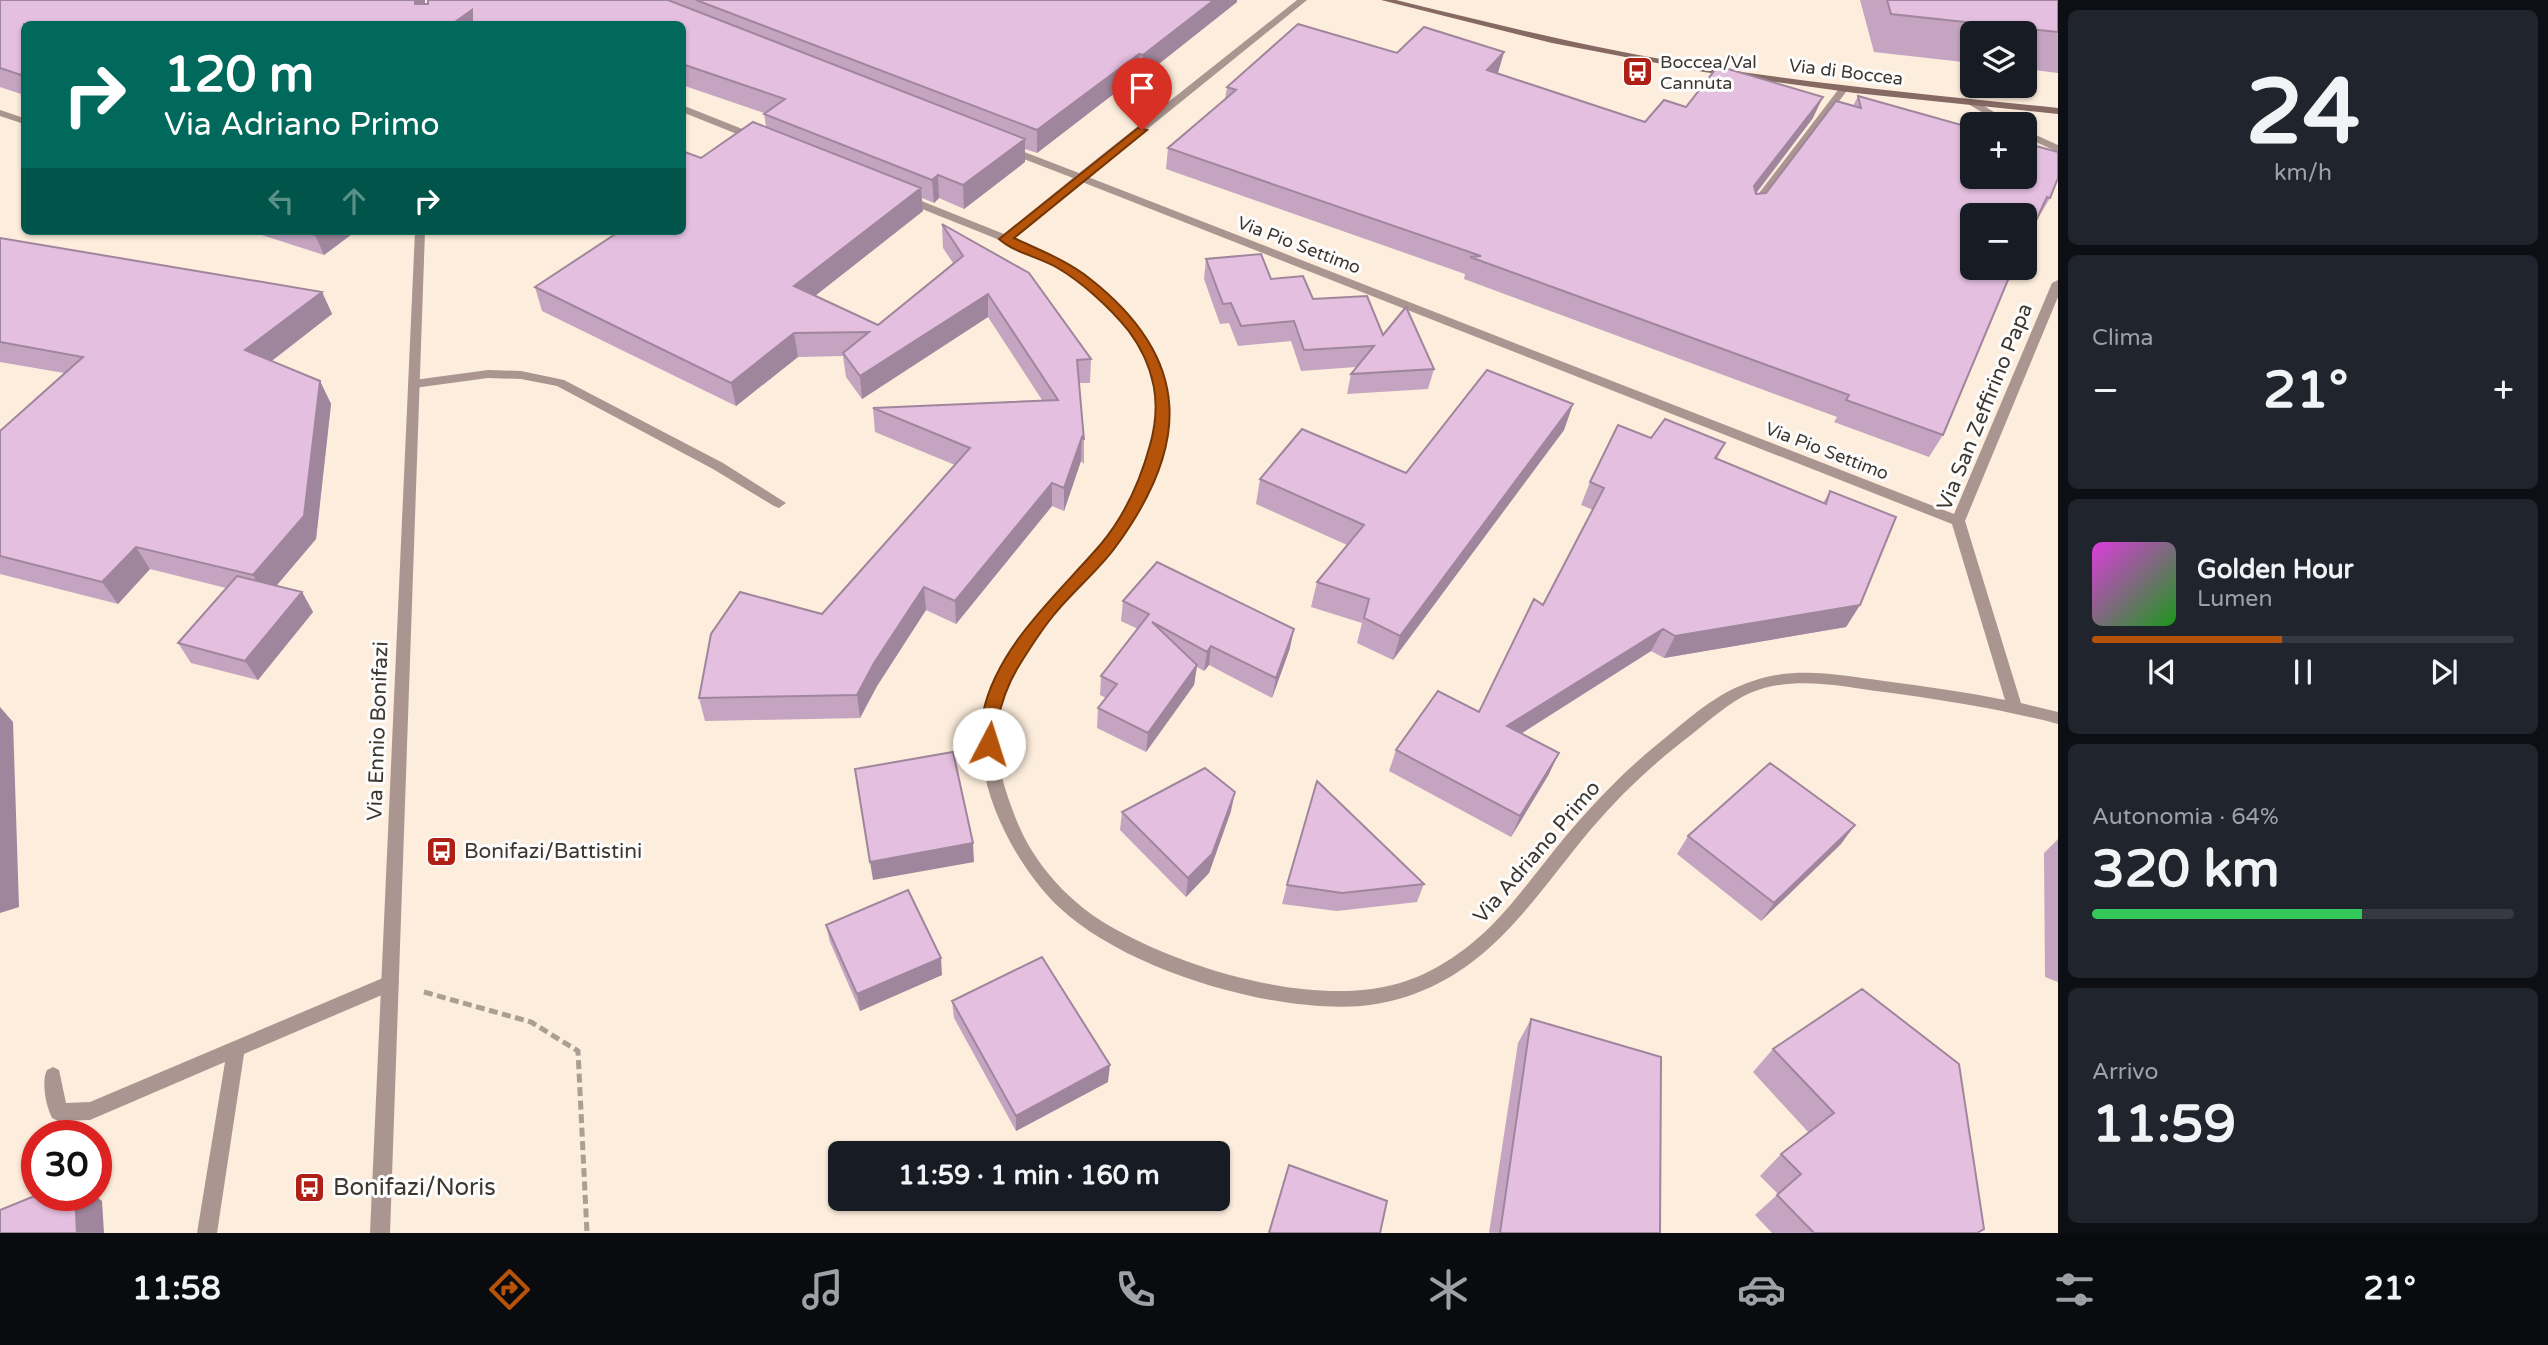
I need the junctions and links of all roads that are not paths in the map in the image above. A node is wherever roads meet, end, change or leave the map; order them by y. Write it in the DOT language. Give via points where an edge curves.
graph roads {
  1 [pos="1304,0"];
  2 [pos="1385,0"];
  3 [pos="1844,88"];
  4 [pos="1971,102"];
  5 [pos="686,110"];
  6 [pos="2058,111"];
  7 [pos="1988,112"];
  8 [pos="0,113"];
  9 [pos="21,120"];
  10 [pos="2037,139"];
  11 [pos="773,145"];
  12 [pos="1004,148"];
  13 [pos="2058,149"];
  14 [pos="1082,178"];
  15 [pos="889,192"];
  16 [pos="1751,211"];
  17 [pos="420,235"];
  18 [pos="1005,239"];
  19 [pos="2058,283"];
  20 [pos="414,384"];
  21 [pos="779,503"];
  22 [pos="1958,522"];
  23 [pos="2015,708"];
  24 [pos="2058,718"];
  25 [pos="390,983"];
  26 [pos="236,1048"];
  27 [pos="53,1076"];
  28 [pos="207,1233"];
  29 [pos="380,1233"];
  1 -- 14 [label="street"];
  2 -- 3 [label="main road, Via di Boccea" via="1644,59"];
  3 -- 4 [label="main road, Via di Boccea"];
  3 -- 16 [label="street"];
  4 -- 6 [label="main road, Via di Boccea"];
  4 -- 7 [label="street"];
  5 -- 11 [label="street"];
  8 -- 9 [label="street"];
  10 -- 13 [label="street"];
  12 -- 14 [label="street, Via Pio Settimo"];
  14 -- 18 [label="street"];
  14 -- 22 [label="street, Via Pio Settimo"];
  15 -- 18 [label="street, Via Adriano Primo"];
  17 -- 20 [label="street, Via Ennio Bonifazi"];
  18 -- 23 [label="street, Via Adriano Primo" via="1060,265 1110,303 1132,327 1160,378 1165,417 1149,477 1107,547 1030,634 994,699 988,727 989,761 1009,828 1027,861 1069,908 1151,956 1234,983 1321,999 1406,990 1451,969 1480,948 1508,922 1590,818 1629,779 1721,703 1751,687 1802,677 1826,678"];
  19 -- 22 [label="street, Via San Zeffirino Papa"];
  20 -- 21 [label="street" via="488,374 560,383"];
  20 -- 25 [label="street, Via Ennio Bonifazi"];
  22 -- 23 [label="street, Via San Zeffirino Papa"];
  23 -- 24 [label="street, Via Adriano Primo"];
  25 -- 26 [label="street"];
  25 -- 29 [label="street, Via Ennio Bonifazi"];
  26 -- 27 [label="street" via="90,1111 58,1112"];
  26 -- 28 [label="street"];
}
